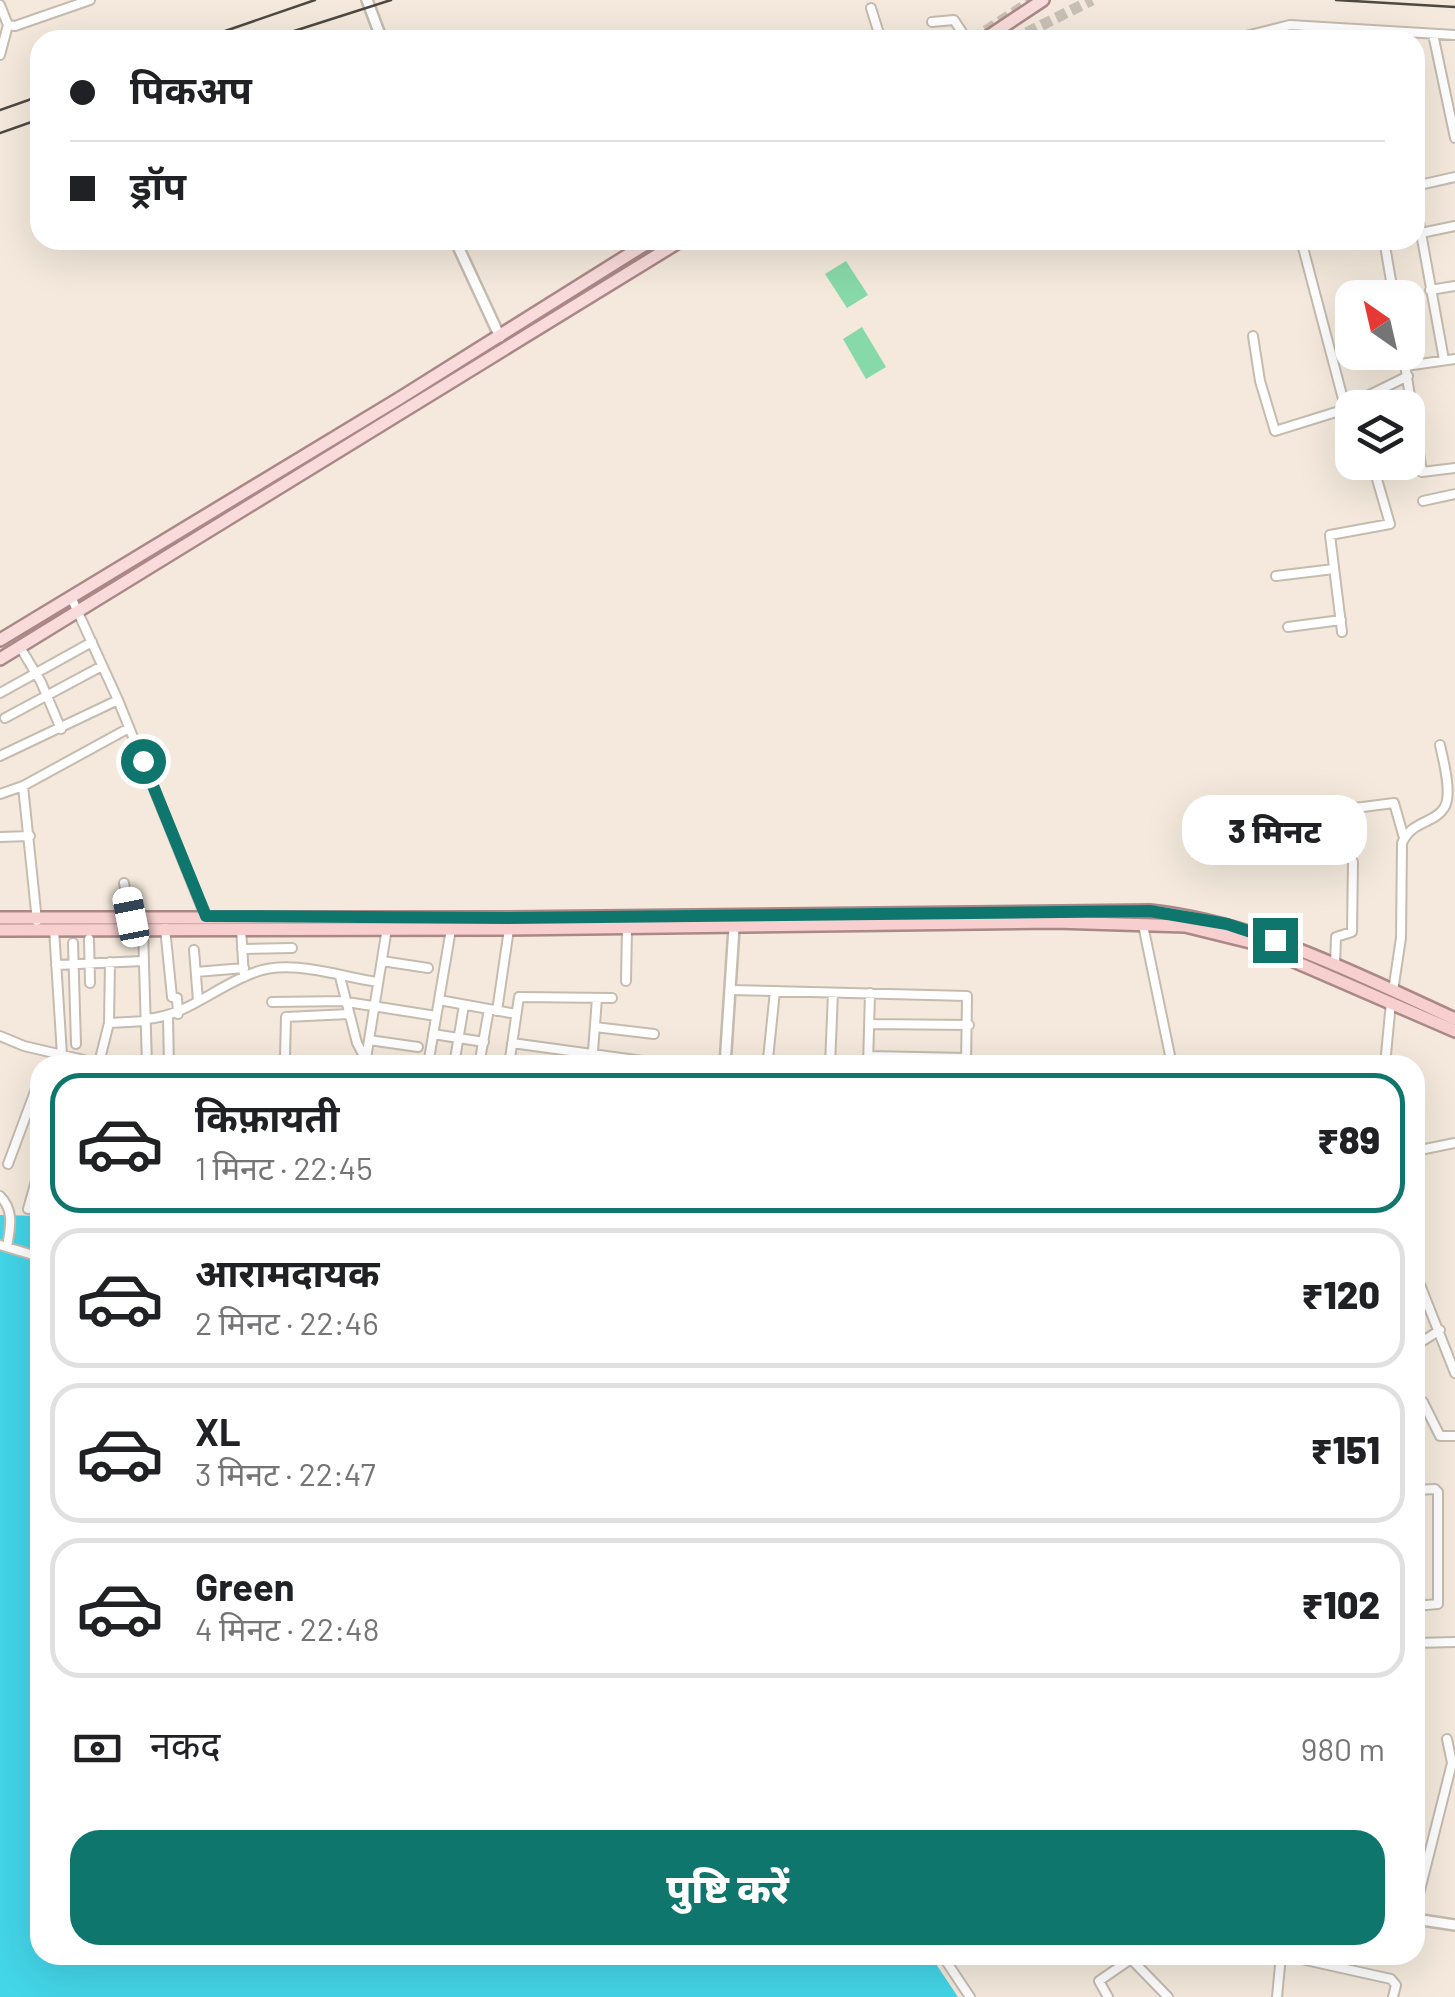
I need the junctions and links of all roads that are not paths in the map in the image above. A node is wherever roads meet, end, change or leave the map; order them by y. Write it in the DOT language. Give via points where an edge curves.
graph roads {
  1 [pos="90,0"];
  2 [pos="367,0"];
  3 [pos="1043,0"];
  4 [pos="0,5"];
  5 [pos="871,8"];
  6 [pos="932,22"];
  7 [pos="8,25"];
  8 [pos="1346,27"];
  9 [pos="378,30"];
  10 [pos="878,30"];
  11 [pos="960,30"];
  12 [pos="998,30"];
  13 [pos="1272,30"];
  14 [pos="1346,30"];
  15 [pos="1362,30"];
  16 [pos="1425,34"];
  17 [pos="1432,34"];
  18 [pos="1455,35"];
  19 [pos="0,55"];
  20 [pos="1455,138"];
  21 [pos="1455,177"];
  22 [pos="1425,184"];
  23 [pos="1455,226"];
  24 [pos="1425,232"];
  25 [pos="460,250"];
  26 [pos="636,250"];
  27 [pos="666,250"];
  28 [pos="1304,250"];
  29 [pos="1386,250"];
  30 [pos="1424,250"];
  31 [pos="1391,280"];
  32 [pos="1455,286"];
  33 [pos="1430,290"];
  34 [pos="500,336"];
  35 [pos="1252,336"];
  36 [pos="506,349"];
  37 [pos="1455,359"];
  38 [pos="1444,360"];
  39 [pos="1407,371"];
  40 [pos="1341,390"];
  41 [pos="1376,390"];
  42 [pos="1410,390"];
  43 [pos="1335,411"];
  44 [pos="1455,468"];
  45 [pos="1425,473"];
  46 [pos="1377,480"];
  47 [pos="1455,494"];
  48 [pos="1423,500"];
  49 [pos="1334,569"];
  50 [pos="1276,576"];
  51 [pos="71,597"];
  52 [pos="78,612"];
  53 [pos="1341,620"];
  54 [pos="1288,627"];
  55 [pos="1342,632"];
  56 [pos="0,640"];
  57 [pos="92,642"];
  58 [pos="20,647"];
  59 [pos="0,659"];
  60 [pos="102,666"];
  61 [pos="36,674"];
  62 [pos="0,693"];
  63 [pos="47,696"];
  64 [pos="118,700"];
  65 [pos="5,718"];
  66 [pos="129,728"];
  67 [pos="62,729"];
  68 [pos="1440,744"];
  69 [pos="0,756"];
  70 [pos="23,786"];
  71 [pos="0,794"];
  72 [pos="1339,810"];
  73 [pos="30,836"];
  74 [pos="0,837"];
  75 [pos="1404,838"];
  76 [pos="1353,862"];
  77 [pos="124,882"];
  78 [pos="131,917"];
  79 [pos="0,918"];
  80 [pos="206,922"];
  81 [pos="37,924"];
  82 [pos="1143,925"];
  83 [pos="143,928"];
  84 [pos="165,928"];
  85 [pos="240,928"];
  86 [pos="387,928"];
  87 [pos="627,928"];
  88 [pos="734,928"];
  89 [pos="54,929"];
  90 [pos="450,929"];
  91 [pos="508,929"];
  92 [pos="0,930"];
  93 [pos="90,939"];
  94 [pos="72,942"];
  95 [pos="292,948"];
  96 [pos="242,949"];
  97 [pos="194,950"];
  98 [pos="382,960"];
  99 [pos="143,961"];
  100 [pos="110,962"];
  101 [pos="90,963"];
  102 [pos="74,964"];
  103 [pos="56,965"];
  104 [pos="1335,965"];
  105 [pos="428,968"];
  106 [pos="196,972"];
  107 [pos="244,972"];
  108 [pos="340,977"];
  109 [pos="110,982"];
  110 [pos="378,982"];
  111 [pos="626,982"];
  112 [pos="74,983"];
  113 [pos="90,983"];
  114 [pos="730,990"];
  115 [pos="775,991"];
  116 [pos="834,992"];
  117 [pos="870,993"];
  118 [pos="1392,996"];
  119 [pos="597,998"];
  120 [pos="612,998"];
  121 [pos="58,1000"];
  122 [pos="75,1000"];
  123 [pos="438,1000"];
  124 [pos="198,1002"];
  125 [pos="272,1002"];
  126 [pos="346,1002"];
  127 [pos="375,1004"];
  128 [pos="464,1005"];
  129 [pos="493,1010"];
  130 [pos="350,1014"];
  131 [pos="516,1014"];
  132 [pos="173,1015"];
  133 [pos="436,1016"];
  134 [pos="1455,1019"];
  135 [pos="146,1020"];
  136 [pos="109,1023"];
  137 [pos="869,1024"];
  138 [pos="968,1025"];
  139 [pos="595,1026"];
  140 [pos="1455,1031"];
  141 [pos="433,1034"];
  142 [pos="654,1034"];
  143 [pos="0,1036"];
  144 [pos="459,1038"];
  145 [pos="369,1040"];
  146 [pos="484,1042"];
  147 [pos="512,1043"];
  148 [pos="76,1044"];
  149 [pos="418,1047"];
  150 [pos="59,1054"];
  151 [pos="62,1055"];
  152 [pos="103,1055"];
  153 [pos="147,1055"];
  154 [pos="171,1055"];
  155 [pos="285,1055"];
  156 [pos="362,1055"];
  157 [pos="367,1055"];
  158 [pos="430,1055"];
  159 [pos="456,1055"];
  160 [pos="482,1055"];
  161 [pos="510,1055"];
  162 [pos="565,1055"];
  163 [pos="593,1055"];
  164 [pos="725,1055"];
  165 [pos="768,1055"];
  166 [pos="831,1055"];
  167 [pos="868,1055"];
  168 [pos="967,1055"];
  169 [pos="1170,1055"];
  170 [pos="1386,1055"];
  171 [pos="30,1105"];
  172 [pos="1455,1142"];
  173 [pos="1425,1148"];
  174 [pos="8,1164"];
  175 [pos="0,1196"];
  176 [pos="30,1201"];
  177 [pos="28,1208"];
  178 [pos="4,1246"];
  179 [pos="30,1254"];
  180 [pos="1425,1295"];
  181 [pos="1440,1330"];
  182 [pos="1455,1336"];
  183 [pos="1425,1340"];
  184 [pos="1444,1341"];
  185 [pos="1455,1373"];
  186 [pos="1425,1406"];
  187 [pos="1455,1436"];
  188 [pos="1425,1490"];
  189 [pos="1425,1605"];
  190 [pos="1455,1642"];
  191 [pos="1425,1643"];
  192 [pos="1447,1739"];
  193 [pos="1425,1870"];
  194 [pos="1425,1920"];
  195 [pos="1455,1925"];
  196 [pos="949,1965"];
  197 [pos="1123,1965"];
  198 [pos="1134,1965"];
  199 [pos="1281,1965"];
  200 [pos="1327,1965"];
  201 [pos="970,1997"];
  202 [pos="1108,1997"];
  203 [pos="1168,1997"];
  204 [pos="1277,1997"];
  205 [pos="1393,1997"];
  1 -- 7 [label="street"];
  2 -- 9 [label="street"];
  3 -- 12 [label="main road"];
  4 -- 7 [label="street"];
  5 -- 10 [label="street"];
  6 -- 11 [label="street" via="954,20"];
  7 -- 19 [label="street"];
  8 -- 13 [label="street" via="1290,24"];
  8 -- 14 [label="street"];
  8 -- 15 [label="street"];
  16 -- 17 [label="street"];
  17 -- 18 [label="street"];
  17 -- 20 [label="street"];
  21 -- 22 [label="street"];
  23 -- 24 [label="street"];
  25 -- 34 [label="street"];
  26 -- 34 [label="main road"];
  27 -- 36 [label="main road"];
  28 -- 40 [label="street"];
  29 -- 31 [label="street"];
  30 -- 33 [label="street"];
  32 -- 33 [label="street"];
  33 -- 38 [label="street"];
  34 -- 36 [label="street"];
  34 -- 51 [label="main road"];
  35 -- 43 [label="street" via="1275,430"];
  36 -- 52 [label="main road"];
  37 -- 38 [label="street"];
  38 -- 39 [label="street"];
  39 -- 41 [label="street"];
  39 -- 42 [label="street"];
  44 -- 45 [label="street"];
  46 -- 49 [label="street" via="1390,524 1330,534"];
  47 -- 48 [label="street"];
  49 -- 50 [label="street"];
  49 -- 53 [label="street"];
  51 -- 52 [label="street"];
  51 -- 56 [label="main road"];
  52 -- 57 [label="street"];
  52 -- 58 [label="main road"];
  53 -- 54 [label="street"];
  53 -- 55 [label="street"];
  57 -- 60 [label="street"];
  57 -- 61 [label="street"];
  58 -- 59 [label="main road"];
  58 -- 61 [label="street"];
  60 -- 63 [label="street"];
  60 -- 64 [label="street"];
  61 -- 62 [label="street"];
  61 -- 63 [label="street"];
  63 -- 65 [label="street"];
  63 -- 67 [label="street"];
  64 -- 66 [label="street"];
  64 -- 67 [label="street"];
  66 -- 70 [label="street"];
  66 -- 80 [label="street"];
  67 -- 69 [label="street"];
  68 -- 75 [label="street" via="1446,804"];
  70 -- 71 [label="street"];
  70 -- 73 [label="street"];
  72 -- 75 [label="street" via="1394,802"];
  73 -- 74 [label="street"];
  73 -- 81 [label="street"];
  75 -- 118 [label="street" via="1402,938"];
  76 -- 104 [label="street" via="1352,932 1336,937"];
  77 -- 78 [label="street"];
  78 -- 80 [label="highway"];
  78 -- 81 [label="highway"];
  79 -- 81 [label="highway"];
  80 -- 84 [label="highway"];
  80 -- 85 [label="highway"];
  80 -- 104 [label="highway" via="1150,911 1227,924"];
  81 -- 89 [label="highway"];
  81 -- 92 [label="highway"];
  82 -- 88 [label="highway"];
  82 -- 118 [label="highway" via="1185,926 1250,942"];
  82 -- 169 [label="street"];
  83 -- 84 [label="highway"];
  83 -- 89 [label="highway"];
  83 -- 99 [label="street"];
  84 -- 132 [label="street" via="177,998"];
  85 -- 86 [label="highway"];
  85 -- 96 [label="street"];
  86 -- 90 [label="highway"];
  86 -- 98 [label="street"];
  87 -- 88 [label="highway"];
  87 -- 91 [label="highway"];
  87 -- 111 [label="street"];
  88 -- 114 [label="street"];
  89 -- 103 [label="street"];
  90 -- 91 [label="highway"];
  90 -- 123 [label="street"];
  91 -- 129 [label="street"];
  93 -- 101 [label="street"];
  94 -- 102 [label="street"];
  95 -- 96 [label="street"];
  96 -- 107 [label="street"];
  97 -- 106 [label="street"];
  98 -- 105 [label="street"];
  98 -- 110 [label="street"];
  99 -- 100 [label="street"];
  99 -- 135 [label="street"];
  100 -- 101 [label="street"];
  100 -- 109 [label="street"];
  101 -- 102 [label="street"];
  101 -- 113 [label="street"];
  102 -- 103 [label="street"];
  102 -- 112 [label="street"];
  103 -- 121 [label="street"];
  104 -- 118 [label="highway"];
  106 -- 107 [label="street"];
  106 -- 124 [label="street"];
  107 -- 108 [label="street" via="290,968"];
  107 -- 124 [label="street"];
  108 -- 110 [label="street"];
  108 -- 126 [label="street"];
  109 -- 113 [label="street"];
  109 -- 136 [label="street"];
  110 -- 127 [label="street"];
  112 -- 113 [label="street"];
  112 -- 122 [label="street"];
  114 -- 115 [label="street"];
  114 -- 164 [label="street"];
  115 -- 116 [label="street"];
  115 -- 165 [label="street"];
  116 -- 117 [label="street"];
  116 -- 166 [label="street"];
  117 -- 137 [label="street"];
  117 -- 138 [label="street" via="967,996"];
  118 -- 134 [label="highway"];
  118 -- 140 [label="highway"];
  118 -- 170 [label="street"];
  119 -- 120 [label="street"];
  119 -- 131 [label="street" via="521,996"];
  119 -- 139 [label="street"];
  121 -- 122 [label="street"];
  121 -- 150 [label="street"];
  122 -- 148 [label="street"];
  123 -- 128 [label="street"];
  123 -- 133 [label="street"];
  124 -- 132 [label="street"];
  125 -- 126 [label="street"];
  126 -- 127 [label="street"];
  126 -- 130 [label="street"];
  127 -- 133 [label="street"];
  127 -- 145 [label="street"];
  128 -- 129 [label="street"];
  128 -- 144 [label="street"];
  129 -- 131 [label="street"];
  129 -- 146 [label="street"];
  130 -- 155 [label="street" via="286,1017"];
  130 -- 156 [label="street"];
  131 -- 147 [label="street"];
  132 -- 135 [label="street"];
  132 -- 154 [label="street"];
  133 -- 141 [label="street"];
  135 -- 136 [label="street"];
  135 -- 153 [label="street"];
  136 -- 152 [label="street"];
  137 -- 138 [label="street"];
  137 -- 167 [label="street"];
  138 -- 168 [label="street"];
  139 -- 142 [label="street"];
  139 -- 163 [label="street"];
  141 -- 144 [label="street"];
  141 -- 158 [label="street"];
  143 -- 150 [label="street"];
  144 -- 146 [label="street"];
  144 -- 159 [label="street"];
  145 -- 149 [label="street"];
  145 -- 157 [label="street"];
  146 -- 160 [label="street"];
  147 -- 161 [label="street"];
  147 -- 162 [label="street"];
  150 -- 151 [label="street"];
  171 -- 174 [label="street"];
  172 -- 173 [label="street"];
  175 -- 178 [label="street" via="12,1221"];
  176 -- 177 [label="street"];
  178 -- 179 [label="street"];
  180 -- 181 [label="street"];
  181 -- 183 [label="street"];
  181 -- 184 [label="street"];
  182 -- 184 [label="street"];
  184 -- 185 [label="street"];
  186 -- 187 [label="street" via="1440,1436"];
  188 -- 189 [label="street" via="1438,1492 1438,1604"];
  190 -- 191 [label="street"];
  192 -- 193 [label="street" via="1452,1763"];
  194 -- 195 [label="street"];
  196 -- 201 [label="street"];
  197 -- 202 [label="street" via="1099,1980"];
  198 -- 203 [label="street"];
  199 -- 204 [label="street"];
  200 -- 205 [label="street" via="1391,1979"];
}
